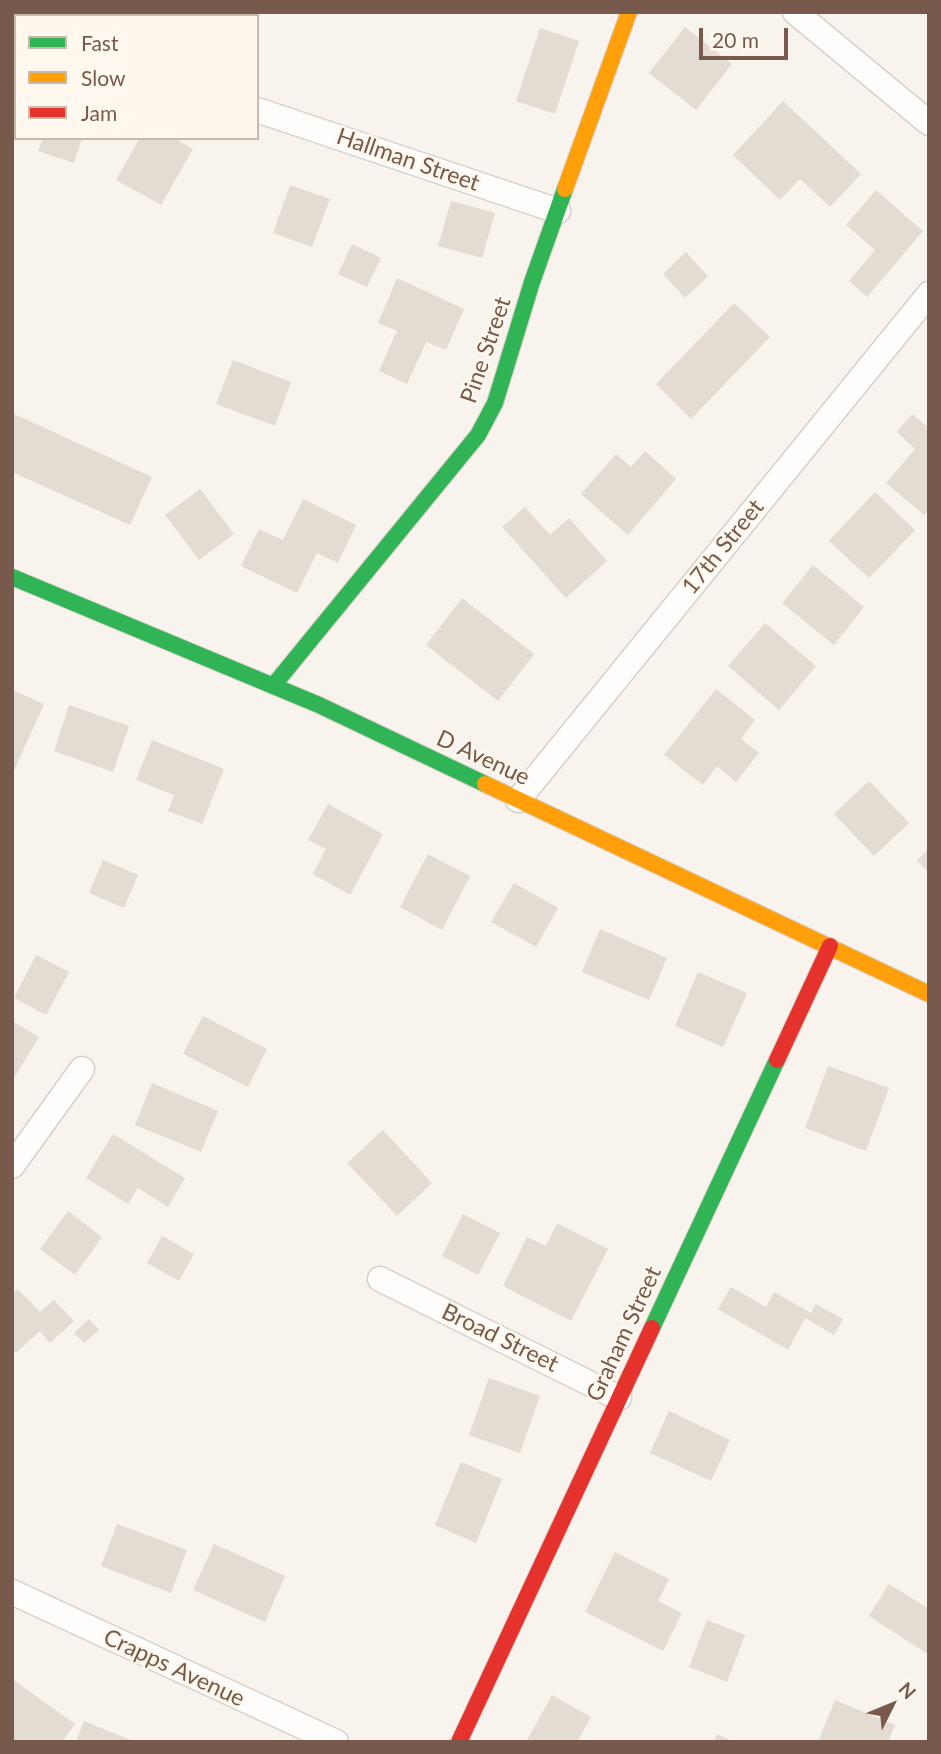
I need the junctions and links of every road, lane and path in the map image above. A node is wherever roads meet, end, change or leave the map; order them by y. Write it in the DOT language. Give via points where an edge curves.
graph roads {
  1 [pos="629,12"];
  2 [pos="795,12"];
  3 [pos="259,111"];
  4 [pos="929,123"];
  5 [pos="558,211"];
  6 [pos="929,295"];
  7 [pos="12,578"];
  8 [pos="273,686"];
  9 [pos="518,800"];
  10 [pos="830,946"];
  11 [pos="929,994"];
  12 [pos="82,1069"];
  13 [pos="12,1166"];
  14 [pos="380,1279"];
  15 [pos="620,1398"];
  16 [pos="12,1592"];
  17 [pos="336,1742"];
  18 [pos="459,1742"];
  1 -- 5 [label="street, Pine Street"];
  2 -- 4 [label="street"];
  3 -- 5 [label="street, Hallman Street"];
  5 -- 8 [label="street, Pine Street" via="495,403 478,435"];
  6 -- 9 [label="street, 17th Street"];
  7 -- 8 [label="street, D Avenue"];
  8 -- 9 [label="street, D Avenue"];
  9 -- 10 [label="street, D Avenue"];
  10 -- 11 [label="street, D Avenue"];
  10 -- 15 [label="street, Graham Street"];
  12 -- 13 [label="street"];
  14 -- 15 [label="street, Broad Street"];
  15 -- 18 [label="street, Graham Street"];
  16 -- 17 [label="street, Crapps Avenue"];
}
